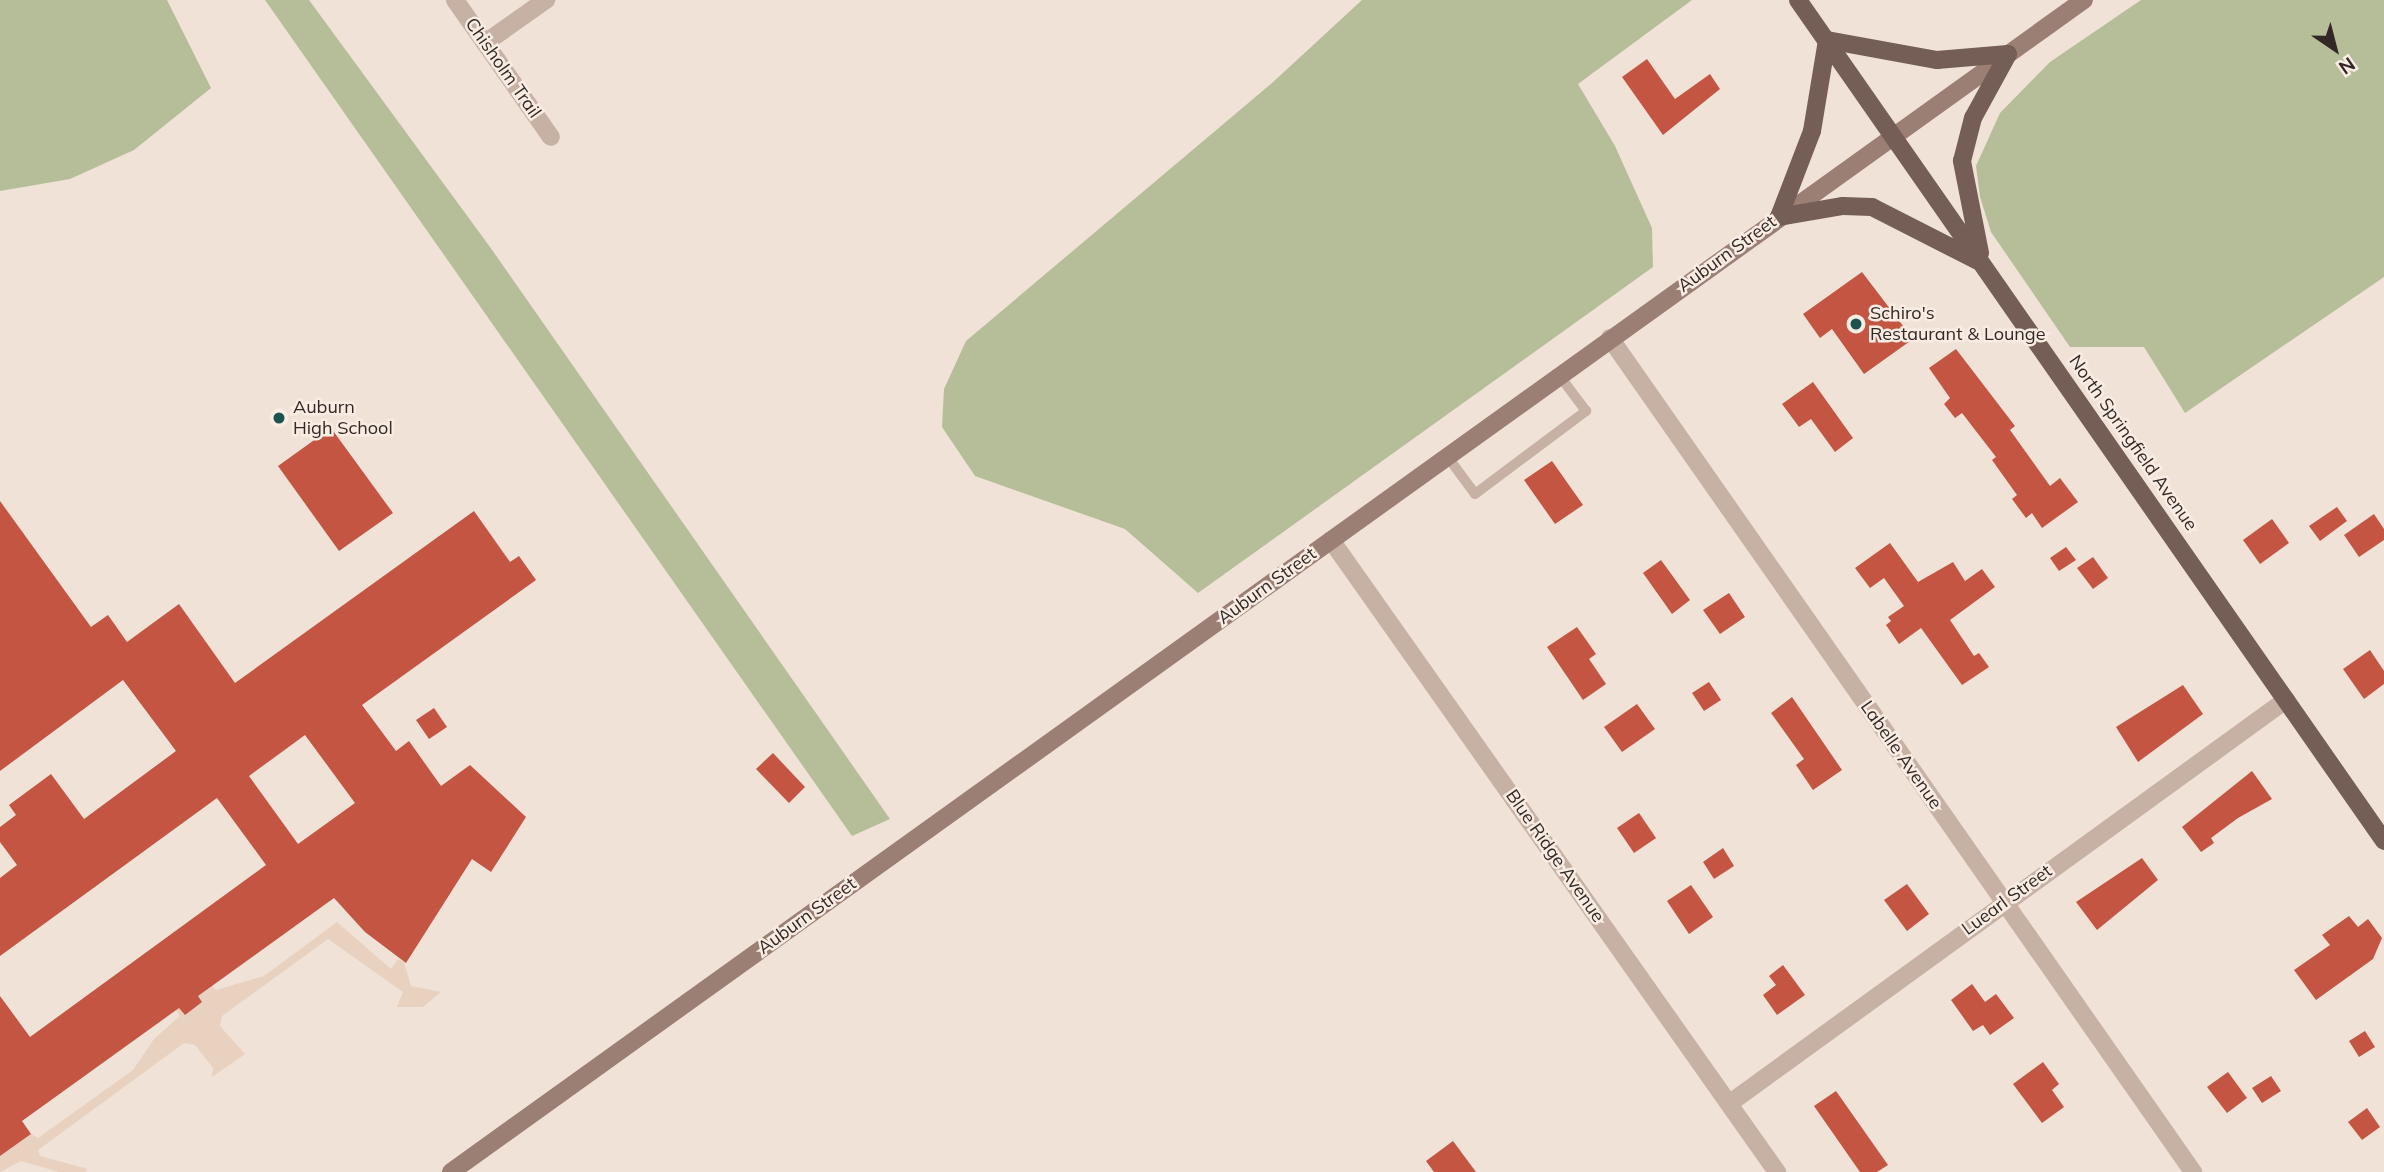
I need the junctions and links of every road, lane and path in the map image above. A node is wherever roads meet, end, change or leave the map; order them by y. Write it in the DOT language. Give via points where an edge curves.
graph roads {
  1 [pos="454,0"];
  2 [pos="546,0"];
  3 [pos="1798,0"];
  4 [pos="2084,0"];
  5 [pos="1827,40"];
  6 [pos="485,43"];
  7 [pos="2008,54"];
  8 [pos="1894,134"];
  9 [pos="551,137"];
  10 [pos="1779,217"];
  11 [pos="1982,264"];
  12 [pos="1610,338"];
  13 [pos="1559,375"];
  14 [pos="1447,456"];
  15 [pos="1331,540"];
  16 [pos="2286,701"];
  17 [pos="2384,841"];
  18 [pos="2004,902"];
  19 [pos="1730,1103"];
  20 [pos="451,1172"];
  21 [pos="1777,1172"];
  22 [pos="2193,1172"];
  1 -- 6 [label="street, Chisholm Trail"];
  2 -- 6 [label="street"];
  3 -- 5 [label="main road, North Springfield Avenue"];
  4 -- 7 [label="main road, Auburn Street"];
  5 -- 7 [label="main road" via="1937,60"];
  5 -- 8 [label="main road, North Springfield Avenue"];
  5 -- 10 [label="main road" via="1812,131"];
  6 -- 9 [label="street, Chisholm Trail"];
  7 -- 8 [label="main road, Auburn Street"];
  7 -- 11 [label="main road" via="1973,118 1962,161"];
  8 -- 10 [label="main road, Auburn Street"];
  8 -- 11 [label="main road, North Springfield Avenue"];
  10 -- 11 [label="main road" via="1843,206 1872,207"];
  10 -- 12 [label="main road, Auburn Street"];
  11 -- 16 [label="main road, North Springfield Avenue"];
  12 -- 13 [label="main road, Auburn Street"];
  12 -- 18 [label="street, Labelle Avenue"];
  13 -- 14 [label="main road, Auburn Street"];
  13 -- 14 [label="lane" via="1586,411 1475,494"];
  14 -- 15 [label="main road, Auburn Street"];
  15 -- 19 [label="street, Blue Ridge Avenue"];
  15 -- 20 [label="main road, Auburn Street"];
  16 -- 17 [label="main road, North Springfield Avenue"];
  16 -- 18 [label="street, Luearl Street"];
  18 -- 19 [label="street, Luearl Street"];
  18 -- 22 [label="street, Labelle Avenue"];
  19 -- 21 [label="street, Blue Ridge Avenue"];
}
